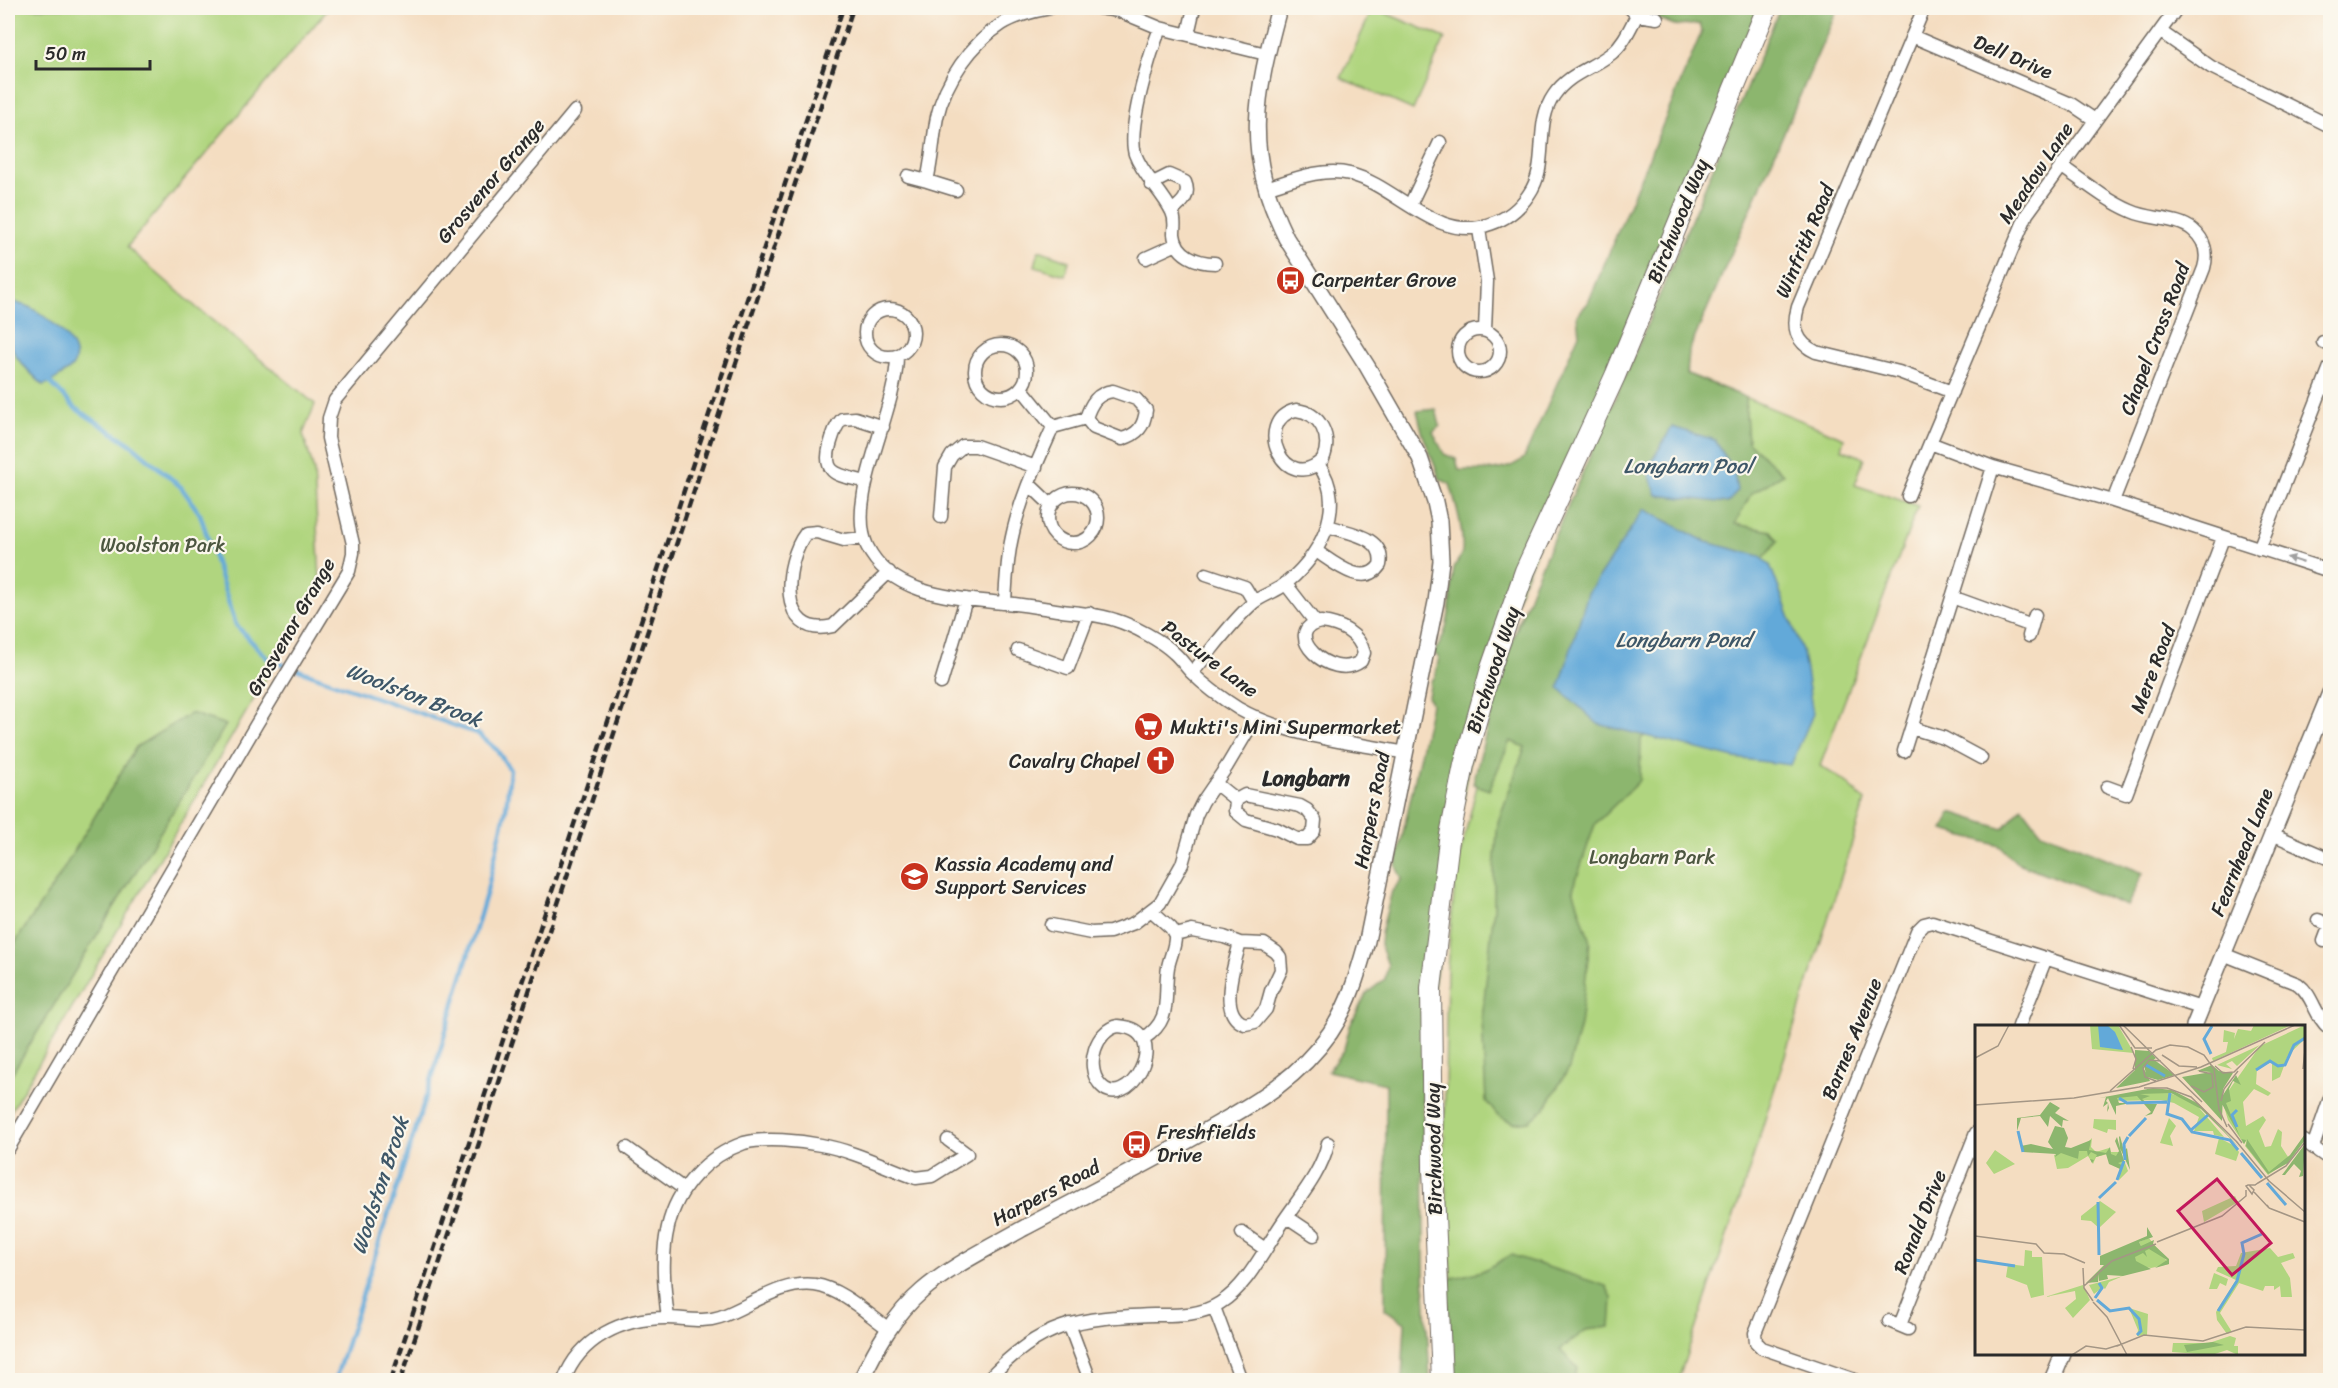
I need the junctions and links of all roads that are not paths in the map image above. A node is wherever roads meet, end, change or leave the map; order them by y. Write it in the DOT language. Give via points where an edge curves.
graph roads {
  1 [pos="1050,8"];
  2 [pos="1099,8"];
  3 [pos="1194,8"];
  4 [pos="1279,8"];
  5 [pos="1767,8"];
  6 [pos="1924,8"];
  7 [pos="2177,8"];
  8 [pos="1029,10"];
  9 [pos="1634,11"];
  10 [pos="1657,18"];
  11 [pos="1160,28"];
  12 [pos="2161,32"];
  13 [pos="1188,34"];
  14 [pos="1912,36"];
  15 [pos="1266,54"];
  16 [pos="575,111"];
  17 [pos="2095,120"];
  18 [pos="2331,126"];
  19 [pos="1440,142"];
  20 [pos="2061,166"];
  21 [pos="908,176"];
  22 [pos="927,181"];
  23 [pos="1151,184"];
  24 [pos="1266,188"];
  25 [pos="956,190"];
  26 [pos="1410,205"];
  27 [pos="1172,211"];
  28 [pos="1479,229"];
  29 [pos="1176,244"];
  30 [pos="1146,258"];
  31 [pos="1215,263"];
  32 [pos="1485,330"];
  33 [pos="897,356"];
  34 [pos="2331,367"];
  35 [pos="1022,390"];
  36 [pos="1952,392"];
  37 [pos="1086,418"];
  38 [pos="883,427"];
  39 [pos="1053,427"];
  40 [pos="1930,443"];
  41 [pos="1318,464"];
  42 [pos="1035,467"];
  43 [pos="1993,467"];
  44 [pos="866,482"];
  45 [pos="1029,484"];
  46 [pos="1908,496"];
  47 [pos="2114,501"];
  48 [pos="1051,505"];
  49 [pos="941,517"];
  50 [pos="1328,526"];
  51 [pos="864,537"];
  52 [pos="2223,538"];
  53 [pos="2259,549"];
  54 [pos="1316,551"];
  55 [pos="2331,571"];
  56 [pos="889,572"];
  57 [pos="1206,574"];
  58 [pos="1285,583"];
  59 [pos="1952,597"];
  60 [pos="966,599"];
  61 [pos="1254,602"];
  62 [pos="1005,603"];
  63 [pos="1089,614"];
  64 [pos="1316,623"];
  65 [pos="2032,626"];
  66 [pos="1018,650"];
  67 [pos="1192,673"];
  68 [pos="941,683"];
  69 [pos="2331,693"];
  70 [pos="1256,717"];
  71 [pos="1912,728"];
  72 [pos="1905,751"];
  73 [pos="1406,753"];
  74 [pos="1981,757"];
  75 [pos="1215,783"];
  76 [pos="2107,787"];
  77 [pos="1236,800"];
  78 [pos="2272,834"];
  79 [pos="2331,860"];
  80 [pos="1152,911"];
  81 [pos="2326,923"];
  82 [pos="1051,925"];
  83 [pos="1175,935"];
  84 [pos="2324,941"];
  85 [pos="1240,943"];
  86 [pos="2223,954"];
  87 [pos="2046,958"];
  88 [pos="2201,1008"];
  89 [pos="2019,1025"];
  90 [pos="2194,1025"];
  91 [pos="2331,1029"];
  92 [pos="1143,1039"];
  93 [pos="2331,1098"];
  94 [pos="1975,1138"];
  95 [pos="948,1140"];
  96 [pos="1328,1143"];
  97 [pos="2308,1144"];
  98 [pos="627,1148"];
  99 [pos="8,1149"];
  100 [pos="2325,1156"];
  101 [pos="684,1189"];
  102 [pos="1287,1217"];
  103 [pos="1242,1233"];
  104 [pos="1314,1235"];
  105 [pos="1265,1249"];
  106 [pos="1214,1307"];
  107 [pos="668,1318"];
  108 [pos="1069,1324"];
  109 [pos="1899,1325"];
  110 [pos="889,1329"];
  111 [pos="2062,1355"];
  112 [pos="564,1380"];
  113 [pos="861,1380"];
  114 [pos="987,1380"];
  115 [pos="1090,1380"];
  116 [pos="1241,1380"];
  117 [pos="1442,1380"];
  118 [pos="1855,1380"];
  119 [pos="2052,1380"];
  1 -- 8 [label="street"];
  2 -- 11 [label="street" via="1119,11"];
  3 -- 13 [label="street"];
  4 -- 15 [label="street, Harpers Road"];
  5 -- 117 [label="main road, Birchwood Way" via="1615,376 1525,571 1491,668 1464,765 1449,840 1431,988 1433,1168"];
  6 -- 14 [label="street, Winfrith Road"];
  7 -- 12 [label="street, Meadow Lane"];
  8 -- 22 [label="street" via="1002,24 962,63 938,115"];
  9 -- 10 [label="street"];
  9 -- 28 [label="street" via="1625,38 1614,52 1575,73 1550,100 1543,120 1538,179 1529,195 1501,220"];
  11 -- 13 [label="street"];
  11 -- 23 [label="street" via="1149,58 1134,134 1134,152"];
  12 -- 17 [label="street, Meadow Lane"];
  12 -- 18 [label="street" via="2211,67"];
  13 -- 15 [label="street"];
  14 -- 17 [label="street, Dell Drive" via="2071,104"];
  14 -- 36 [label="street, Winfrith Road" via="1798,307 1795,330 1804,345 1816,352 1899,372"];
  15 -- 24 [label="street, Harpers Road" via="1256,124"];
  16 -- 99 [label="street, Grosvenor Grange" via="336,400 328,418 328,438 350,527 349,571"];
  17 -- 20 [label="street, Meadow Lane"];
  19 -- 26 [label="street"];
  20 -- 36 [label="street, Meadow Lane" via="2022,223"];
  20 -- 47 [label="street, Chapel Cross Road" via="2133,212 2191,228 2206,252 2204,268"];
  21 -- 22 [label="street"];
  22 -- 25 [label="street"];
  23 -- 27 [label="street"];
  23 -- 27 [label="street" via="1169,175 1185,182 1186,197"];
  24 -- 26 [label="street" via="1336,172 1364,180"];
  24 -- 73 [label="street, Harpers Road" via="1286,238 1407,433 1435,502 1439,521 1436,602"];
  26 -- 28 [label="street" via="1453,227"];
  27 -- 29 [label="street"];
  28 -- 32 [label="street" via="1487,281"];
  29 -- 30 [label="street"];
  29 -- 31 [label="street" via="1194,260"];
  33 -- 38 [label="street" via="896,380"];
  34 -- 53 [label="street"];
  35 -- 35 [label="street" via="1028,374 1018,352 995,346 978,356 974,369 983,390 999,397"];
  35 -- 39 [label="street"];
  36 -- 40 [label="street, Meadow Lane"];
  37 -- 37 [label="street" via="1090,406 1104,392 1136,399 1146,410 1140,430 1122,439 1094,428"];
  37 -- 39 [label="street"];
  38 -- 44 [label="street"];
  38 -- 44 [label="street" via="855,418 842,419 826,458 836,473"];
  39 -- 42 [label="street"];
  40 -- 43 [label="street"];
  40 -- 46 [label="street, Meadow Lane"];
  41 -- 41 [label="street" via="1326,446 1321,424 1308,412 1287,413 1275,432 1279,455 1295,468 1308,469"];
  41 -- 50 [label="street" via="1332,494"];
  42 -- 45 [label="street"];
  42 -- 49 [label="street" via="976,446 963,446 945,467"];
  43 -- 47 [label="street"];
  43 -- 59 [label="street"];
  44 -- 51 [label="street"];
  45 -- 48 [label="street"];
  45 -- 62 [label="street" via="1012,535"];
  47 -- 52 [label="street"];
  48 -- 48 [label="street" via="1048,520 1060,540 1076,544 1096,531 1098,514 1090,499 1074,493 1057,498"];
  50 -- 54 [label="street"];
  50 -- 54 [label="street" via="1375,543 1381,554 1380,565 1372,573 1360,575"];
  51 -- 56 [label="street, Pasture Lane"];
  51 -- 56 [label="street" via="844,540 818,532 806,533 789,580 789,598 795,614 814,626 833,626"];
  52 -- 53 [label="street"];
  52 -- 76 [label="street, Mere Road" via="2126,794"];
  55 -- 53 [label="street, one-way"];
  54 -- 58 [label="street"];
  56 -- 60 [label="street, Pasture Lane" via="931,593"];
  57 -- 61 [label="street" via="1245,587"];
  58 -- 61 [label="street"];
  58 -- 64 [label="street"];
  59 -- 65 [label="street"];
  59 -- 71 [label="street"];
  60 -- 62 [label="street, Pasture Lane"];
  60 -- 68 [label="street"];
  61 -- 67 [label="street"];
  62 -- 63 [label="street, Pasture Lane"];
  63 -- 66 [label="street" via="1068,668"];
  63 -- 67 [label="street, Pasture Lane" via="1137,630 1173,652"];
  64 -- 64 [label="street" via="1328,623 1350,632 1363,648 1361,661 1350,666 1336,665 1313,654 1304,637"];
  67 -- 70 [label="street, Pasture Lane" via="1226,701"];
  69 -- 78 [label="street, Fearnhead Lane"];
  70 -- 73 [label="street, Pasture Lane" via="1293,730"];
  70 -- 75 [label="street"];
  71 -- 72 [label="street"];
  71 -- 74 [label="street" via="1944,738"];
  73 -- 110 [label="street, Harpers Road" via="1355,981 1335,1024 1311,1056 1267,1096 949,1272 922,1291"];
  75 -- 77 [label="street"];
  75 -- 80 [label="street" via="1196,815 1174,879"];
  77 -- 77 [label="street" via="1251,795 1300,806 1315,820 1314,831 1302,840 1253,823 1235,811"];
  78 -- 79 [label="street"];
  78 -- 86 [label="street, Fearnhead Lane"];
  80 -- 82 [label="street" via="1110,932 1092,933"];
  80 -- 83 [label="street"];
  81 -- 84 [label="street"];
  83 -- 85 [label="street" via="1192,931"];
  83 -- 92 [label="street" via="1165,1011 1157,1028"];
  85 -- 85 [label="street" via="1264,944 1276,952 1281,964 1263,1015 1245,1024 1235,1018 1230,1006"];
  86 -- 88 [label="street, Fearnhead Lane"];
  86 -- 91 [label="street" via="2298,984 2307,992 2320,1020"];
  87 -- 88 [label="street, Barnes Avenue"];
  87 -- 89 [label="street"];
  87 -- 118 [label="street, Barnes Avenue" via="1932,922 1917,931 1755,1333 1762,1348"];
  88 -- 90 [label="street, Fearnhead Lane"];
  92 -- 92 [label="street" via="1143,1066 1133,1083 1120,1091 1101,1086 1094,1074 1094,1059 1105,1032 1111,1027 1126,1026"];
  93 -- 97 [label="street"];
  94 -- 109 [label="street, Ronald Drive"];
  95 -- 101 [label="street" via="967,1154 932,1176 916,1178 821,1145 746,1142 709,1162"];
  96 -- 102 [label="street" via="1320,1167"];
  97 -- 100 [label="street"];
  98 -- 101 [label="street"];
  101 -- 107 [label="street" via="667,1228 664,1289"];
  102 -- 104 [label="street"];
  102 -- 105 [label="street"];
  103 -- 105 [label="street"];
  105 -- 106 [label="street" via="1236,1290"];
  106 -- 108 [label="street" via="1186,1314 1103,1317"];
  106 -- 116 [label="street"];
  107 -- 110 [label="street" via="718,1318 771,1293 802,1284 834,1292"];
  107 -- 112 [label="street" via="642,1319 606,1332 581,1351"];
  108 -- 114 [label="street" via="1024,1346"];
  108 -- 115 [label="street"];
  110 -- 113 [label="street, Harpers Road"];
  111 -- 119 [label="street"];
}
